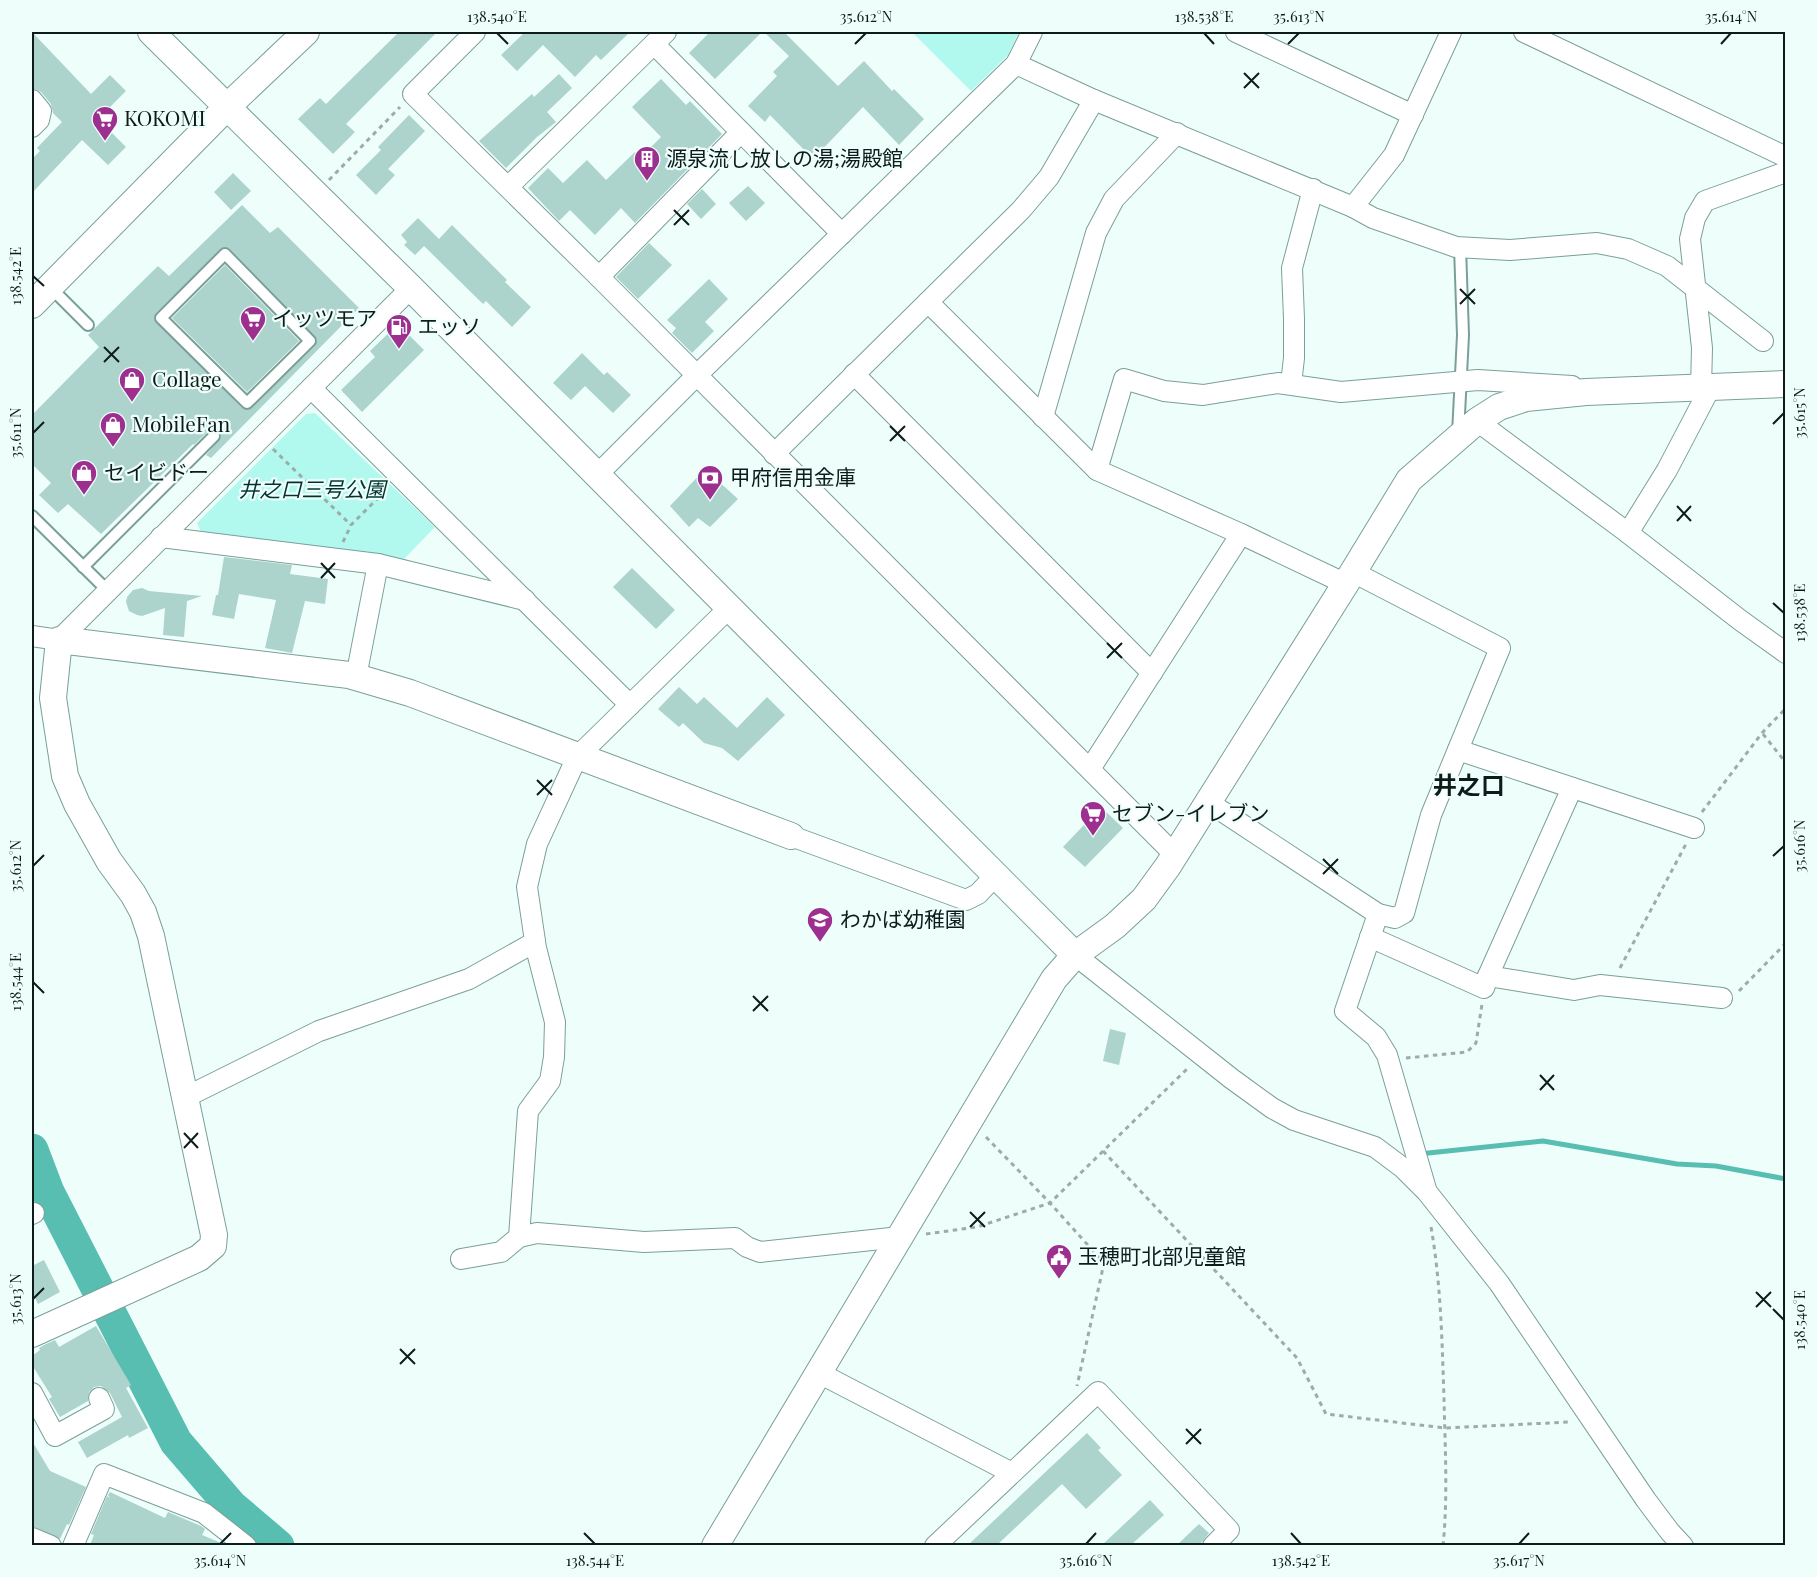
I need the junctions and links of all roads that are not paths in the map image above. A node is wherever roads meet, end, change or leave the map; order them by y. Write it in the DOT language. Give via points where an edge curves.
graph roads {
  1 [pos="151,32"];
  2 [pos="306,32"];
  3 [pos="475,32"];
  4 [pos="1032,32"];
  5 [pos="1236,32"];
  6 [pos="1451,32"];
  7 [pos="1524,32"];
  8 [pos="660,38"];
  9 [pos="1016,64"];
  10 [pos="32,100"];
  11 [pos="1094,100"];
  12 [pos="227,107"];
  13 [pos="1413,115"];
  14 [pos="32,127"];
  15 [pos="741,132"];
  16 [pos="1177,133"];
  17 [pos="1785,157"];
  18 [pos="1785,172"];
  19 [pos="508,187"];
  20 [pos="1313,189"];
  21 [pos="1353,207"];
  22 [pos="842,234"];
  23 [pos="1460,247"];
  24 [pos="225,254"];
  25 [pos="599,276"];
  26 [pos="50,287"];
  27 [pos="411,288"];
  28 [pos="1695,288"];
  29 [pos="928,302"];
  30 [pos="32,305"];
  31 [pos="88,325"];
  32 [pos="1762,342"];
  33 [pos="697,375"];
  34 [pos="855,375"];
  35 [pos="1461,381"];
  36 [pos="1291,384"];
  37 [pos="1785,384"];
  38 [pos="311,388"];
  39 [pos="1705,388"];
  40 [pos="1586,392"];
  41 [pos="1043,417"];
  42 [pos="1477,421"];
  43 [pos="214,436"];
  44 [pos="1457,438"];
  45 [pos="774,454"];
  46 [pos="1097,470"];
  47 [pos="597,475"];
  48 [pos="32,516"];
  49 [pos="1628,533"];
  50 [pos="1241,534"];
  51 [pos="162,537"];
  52 [pos="378,564"];
  53 [pos="83,567"];
  54 [pos="1350,578"];
  55 [pos="108,591"];
  56 [pos="525,600"];
  57 [pos="729,608"];
  58 [pos="32,636"];
  59 [pos="59,639"];
  60 [pos="1785,653"];
  61 [pos="1152,673"];
  62 [pos="356,677"];
  63 [pos="630,705"];
  64 [pos="1458,750"];
  65 [pos="577,757"];
  66 [pos="1090,769"];
  67 [pos="1572,788"];
  68 [pos="1208,802"];
  69 [pos="1694,828"];
  70 [pos="791,836"];
  71 [pos="1175,855"];
  72 [pos="996,874"];
  73 [pos="1378,914"];
  74 [pos="1370,937"];
  75 [pos="535,942"];
  76 [pos="1076,955"];
  77 [pos="1486,982"];
  78 [pos="1722,998"];
  79 [pos="184,1098"];
  80 [pos="1432,1198"];
  81 [pos="519,1237"];
  82 [pos="900,1237"];
  83 [pos="461,1259"];
  84 [pos="32,1334"];
  85 [pos="819,1373"];
  86 [pos="32,1393"];
  87 [pos="99,1398"];
  88 [pos="1012,1473"];
  89 [pos="32,1538"];
  90 [pos="51,1545"];
  91 [pos="73,1545"];
  92 [pos="246,1545"];
  93 [pos="715,1545"];
  94 [pos="935,1545"];
  95 [pos="1213,1545"];
  96 [pos="1683,1545"];
  1 -- 12 [label="street"];
  2 -- 12 [label="street"];
  3 -- 19 [label="street" via="413,94"];
  4 -- 9 [label="street"];
  5 -- 13 [label="street"];
  6 -- 13 [label="street"];
  7 -- 17 [label="street"];
  8 -- 15 [label="street"];
  8 -- 19 [label="street"];
  9 -- 11 [label="street"];
  9 -- 22 [label="street"];
  10 -- 14 [label="street" via="41,111"];
  11 -- 16 [label="street"];
  11 -- 29 [label="street" via="1049,177"];
  12 -- 26 [label="street"];
  12 -- 27 [label="street"];
  13 -- 21 [label="street" via="1394,154"];
  15 -- 22 [label="street"];
  15 -- 25 [label="street"];
  16 -- 20 [label="street"];
  16 -- 41 [label="street" via="1114,199 1096,233"];
  18 -- 28 [label="street" via="1705,201 1695,218 1690,239"];
  19 -- 25 [label="street"];
  20 -- 21 [label="street"];
  20 -- 36 [label="street" via="1292,268"];
  21 -- 23 [label="street" via="1373,218"];
  22 -- 33 [label="street"];
  23 -- 28 [label="street" via="1510,250 1597,243 1628,249 1667,266"];
  23 -- 35 [label="lane"];
  24 -- 24 [label="lane" via="310,341 247,403 160,318"];
  25 -- 33 [label="street"];
  26 -- 30 [label="street"];
  26 -- 31 [label="lane"];
  27 -- 38 [label="street"];
  27 -- 47 [label="street"];
  28 -- 32 [label="street"];
  28 -- 39 [label="street"];
  29 -- 34 [label="street"];
  29 -- 41 [label="street"];
  33 -- 45 [label="street"];
  33 -- 47 [label="street"];
  34 -- 45 [label="street"];
  34 -- 61 [label="street"];
  35 -- 36 [label="street" via="1341,392"];
  35 -- 40 [label="street" via="1550,383"];
  35 -- 44 [label="lane"];
  36 -- 46 [label="street" via="1203,395 1164,391 1124,379"];
  37 -- 39 [label="street"];
  38 -- 51 [label="street"];
  38 -- 56 [label="street"];
  39 -- 40 [label="street"];
  39 -- 49 [label="street" via="1667,470"];
  40 -- 42 [label="street" via="1526,398 1499,407"];
  41 -- 46 [label="street"];
  42 -- 44 [label="street"];
  42 -- 49 [label="street"];
  43 -- 53 [label="lane"];
  44 -- 54 [label="street" via="1409,480"];
  45 -- 66 [label="street"];
  46 -- 50 [label="street"];
  47 -- 57 [label="street"];
  48 -- 53 [label="lane"];
  49 -- 60 [label="street"];
  50 -- 54 [label="street"];
  50 -- 61 [label="street"];
  51 -- 52 [label="street"];
  51 -- 55 [label="street"];
  52 -- 56 [label="street"];
  52 -- 62 [label="street"];
  53 -- 55 [label="lane"];
  54 -- 64 [label="street" via="1500,648"];
  54 -- 68 [label="street"];
  55 -- 59 [label="street"];
  56 -- 63 [label="street"];
  57 -- 63 [label="street"];
  57 -- 72 [label="street"];
  58 -- 59 [label="street"];
  59 -- 62 [label="street"];
  59 -- 79 [label="street" via="53,698 65,776 76,804 133,894 151,936"];
  61 -- 66 [label="street"];
  62 -- 65 [label="street" via="410,693"];
  63 -- 65 [label="street"];
  64 -- 67 [label="street"];
  64 -- 73 [label="street" via="1431,815 1404,913 1395,918"];
  65 -- 70 [label="street"];
  65 -- 75 [label="street" via="537,844 527,887"];
  66 -- 71 [label="street"];
  67 -- 69 [label="street"];
  67 -- 77 [label="street"];
  68 -- 71 [label="street"];
  68 -- 73 [label="street"];
  70 -- 72 [label="street" via="966,900 978,894"];
  71 -- 76 [label="street" via="1144,898"];
  72 -- 76 [label="street"];
  73 -- 74 [label="street"];
  74 -- 77 [label="street"];
  74 -- 80 [label="street" via="1345,1011 1376,1037 1388,1060"];
  75 -- 79 [label="street" via="469,979 319,1031"];
  75 -- 81 [label="street" via="555,1022 554,1057 550,1081 528,1112"];
  76 -- 80 [label="street" via="1272,1108 1294,1120 1375,1147 1403,1168"];
  76 -- 82 [label="street" via="1054,979"];
  77 -- 78 [label="street" via="1574,990 1600,985"];
  79 -- 84 [label="street" via="212,1222 213,1246 199,1258"];
  80 -- 96 [label="street" via="1499,1283 1646,1500"];
  81 -- 82 [label="street" via="537,1233 644,1242 735,1238 760,1252"];
  81 -- 83 [label="street" via="501,1252"];
  82 -- 85 [label="street"];
  85 -- 88 [label="street"];
  85 -- 93 [label="street"];
  86 -- 87 [label="street" via="55,1436 104,1408"];
  88 -- 94 [label="street"];
  88 -- 95 [label="street" via="1098,1392 1229,1530"];
  89 -- 90 [label="street"];
  91 -- 92 [label="street" via="104,1473 204,1513"];
}
